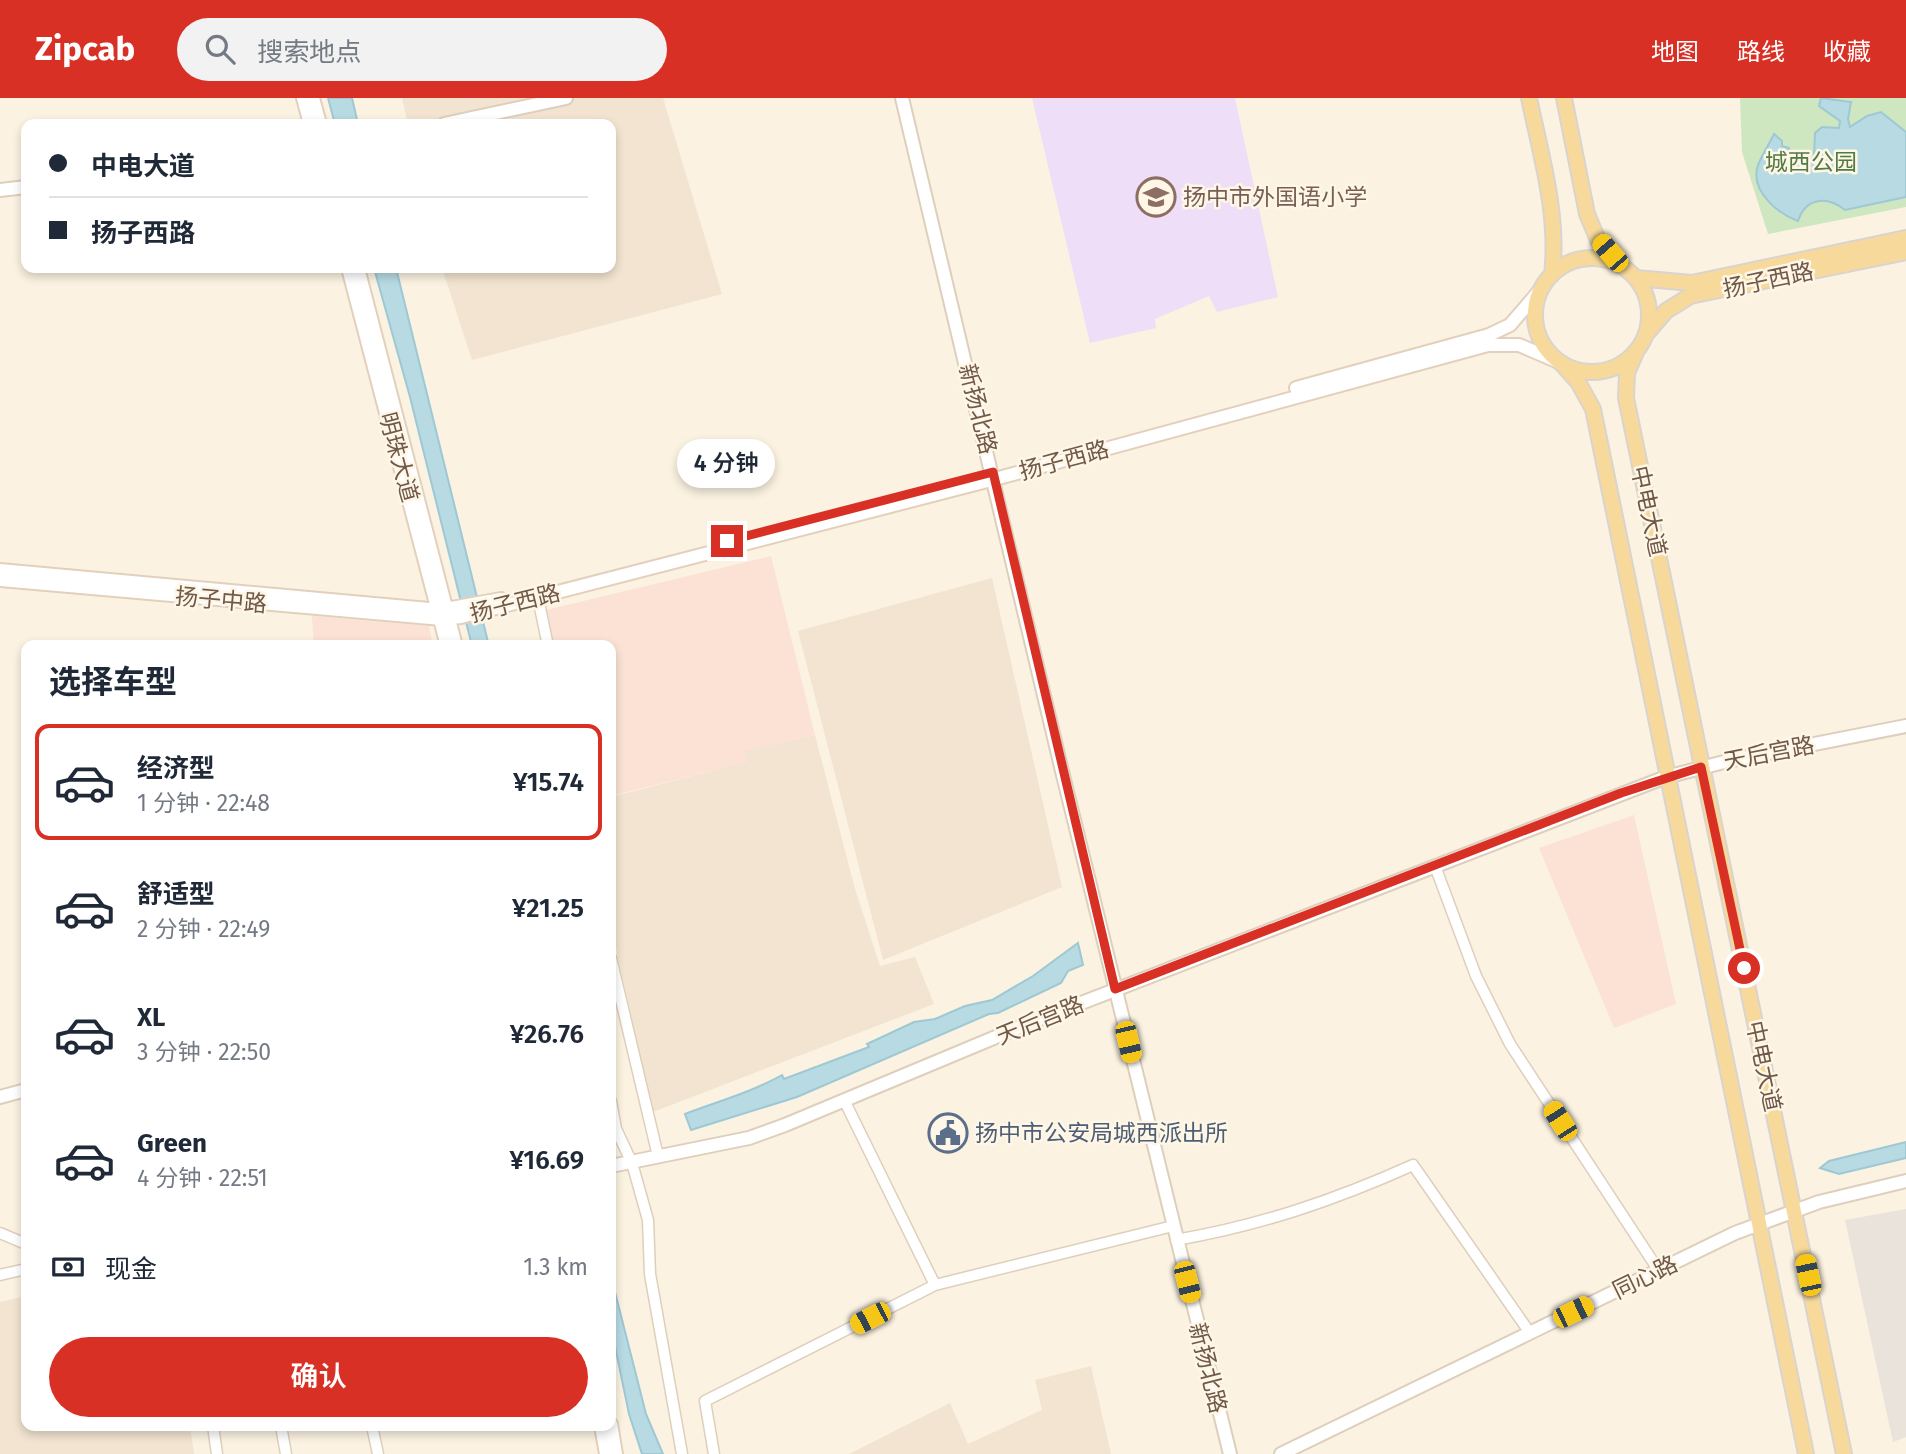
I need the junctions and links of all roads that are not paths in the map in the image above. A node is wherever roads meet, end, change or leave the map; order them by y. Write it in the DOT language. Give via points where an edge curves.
graph roads {
  1 [pos="303,98"];
  2 [pos="313,98"];
  3 [pos="566,98"];
  4 [pos="902,98"];
  5 [pos="1529,98"];
  6 [pos="1563,98"];
  7 [pos="309,119"];
  8 [pos="319,119"];
  9 [pos="467,119"];
  10 [pos="21,188"];
  11 [pos="0,190"];
  12 [pos="1906,237"];
  13 [pos="1906,251"];
  14 [pos="1622,267"];
  15 [pos="349,273"];
  16 [pos="359,273"];
  17 [pos="1552,275"];
  18 [pos="1636,278"];
  19 [pos="1541,289"];
  20 [pos="1641,344"];
  21 [pos="1561,363"];
  22 [pos="994,476"];
  23 [pos="0,570"];
  24 [pos="0,580"];
  25 [pos="538,598"];
  26 [pos="488,606"];
  27 [pos="450,614"];
  28 [pos="448,640"];
  29 [pos="455,640"];
  30 [pos="547,640"];
  31 [pos="1906,726"];
  32 [pos="1701,767"];
  33 [pos="1666,777"];
  34 [pos="1435,866"];
  35 [pos="616,979"];
  36 [pos="1115,989"];
  37 [pos="21,1091"];
  38 [pos="0,1097"];
  39 [pos="845,1102"];
  40 [pos="616,1129"];
  41 [pos="658,1156"];
  42 [pos="632,1163"];
  43 [pos="616,1165"];
  44 [pos="1906,1181"];
  45 [pos="1794,1210"];
  46 [pos="1758,1224"];
  47 [pos="1173,1226"];
  48 [pos="0,1233"];
  49 [pos="1176,1240"];
  50 [pos="21,1242"];
  51 [pos="21,1270"];
  52 [pos="1659,1270"];
  53 [pos="0,1275"];
  54 [pos="935,1285"];
  55 [pos="1530,1333"];
  56 [pos="214,1431"];
  57 [pos="282,1431"];
  58 [pos="373,1431"];
  59 [pos="602,1431"];
  60 [pos="612,1431"];
  61 [pos="217,1454"];
  62 [pos="286,1454"];
  63 [pos="378,1454"];
  64 [pos="606,1454"];
  65 [pos="616,1454"];
  66 [pos="682,1454"];
  67 [pos="713,1454"];
  68 [pos="1230,1454"];
  69 [pos="1281,1454"];
  70 [pos="1806,1454"];
  71 [pos="1844,1454"];
  1 -- 7 [label="main road"];
  2 -- 8 [label="main road"];
  3 -- 9 [label="main road"];
  4 -- 22 [label="main road, 新扬北路"];
  5 -- 17 [label="main road" via="1553,215"];
  6 -- 14 [label="main road" via="1587,214 1598,240"];
  10 -- 11 [label="main road"];
  12 -- 18 [label="main road, 扬子西路" via="1692,283"];
  13 -- 20 [label="main road, 扬子西路" via="1690,296 1653,323"];
  14 -- 17 [label="main road" via="1586,258"];
  14 -- 18 [label="main road"];
  15 -- 27 [label="main road, 明珠大道"];
  16 -- 27 [label="main road, 明珠大道"];
  17 -- 19 [label="main road"];
  18 -- 20 [label="main road" via="1649,306"];
  19 -- 21 [label="main road" via="1535,322 1540,338"];
  19 -- 22 [label="main road, 扬子西路" via="1510,324 1489,335"];
  20 -- 21 [label="main road" via="1625,362 1610,369 1576,370"];
  20 -- 32 [label="main road, 中电大道" via="1627,373 1626,398"];
  21 -- 22 [label="main road, 扬子西路" via="1519,345 1488,345"];
  21 -- 33 [label="main road, 中电大道" via="1578,382 1592,410"];
  22 -- 25 [label="main road, 扬子西路"];
  22 -- 26 [label="main road, 扬子西路"];
  22 -- 36 [label="main road, 新扬北路"];
  23 -- 27 [label="main road, 扬子中路"];
  24 -- 27 [label="main road, 扬子中路"];
  25 -- 26 [label="main road, 扬子西路"];
  25 -- 30 [label="street"];
  26 -- 27 [label="main road, 扬子西路"];
  27 -- 28 [label="main road, 明珠大道"];
  27 -- 29 [label="main road, 明珠大道"];
  31 -- 32 [label="main road, 天后宫路"];
  32 -- 33 [label="main road, 天后宫路"];
  32 -- 45 [label="main road, 中电大道"];
  33 -- 34 [label="main road, 天后宫路"];
  33 -- 46 [label="main road, 中电大道"];
  34 -- 36 [label="main road, 天后宫路"];
  34 -- 52 [label="street" via="1476,975 1510,1044"];
  35 -- 41 [label="street"];
  36 -- 39 [label="main road, 天后宫路"];
  36 -- 47 [label="main road, 新扬北路"];
  37 -- 38 [label="main road"];
  39 -- 41 [label="main road, 天后宫路" via="749,1138"];
  39 -- 54 [label="street"];
  40 -- 42 [label="street"];
  41 -- 42 [label="main road, 天后宫路"];
  42 -- 43 [label="main road, 天后宫路"];
  42 -- 66 [label="street" via="648,1220 650,1274"];
  44 -- 45 [label="main road, 同心路"];
  45 -- 46 [label="main road, 同心路"];
  45 -- 71 [label="main road, 中电大道"];
  46 -- 52 [label="main road, 同心路"];
  46 -- 70 [label="main road, 中电大道"];
  47 -- 49 [label="main road, 新扬北路"];
  47 -- 54 [label="street"];
  48 -- 50 [label="street"];
  49 -- 55 [label="street" via="1230,1231 1310,1208 1413,1164"];
  49 -- 68 [label="main road, 新扬北路"];
  51 -- 53 [label="street"];
  52 -- 55 [label="main road, 同心路"];
  54 -- 67 [label="street" via="705,1401"];
  55 -- 69 [label="main road, 同心路"];
  56 -- 61 [label="street"];
  57 -- 62 [label="street"];
  58 -- 63 [label="street"];
  59 -- 64 [label="main road"];
  60 -- 65 [label="main road"];
}
